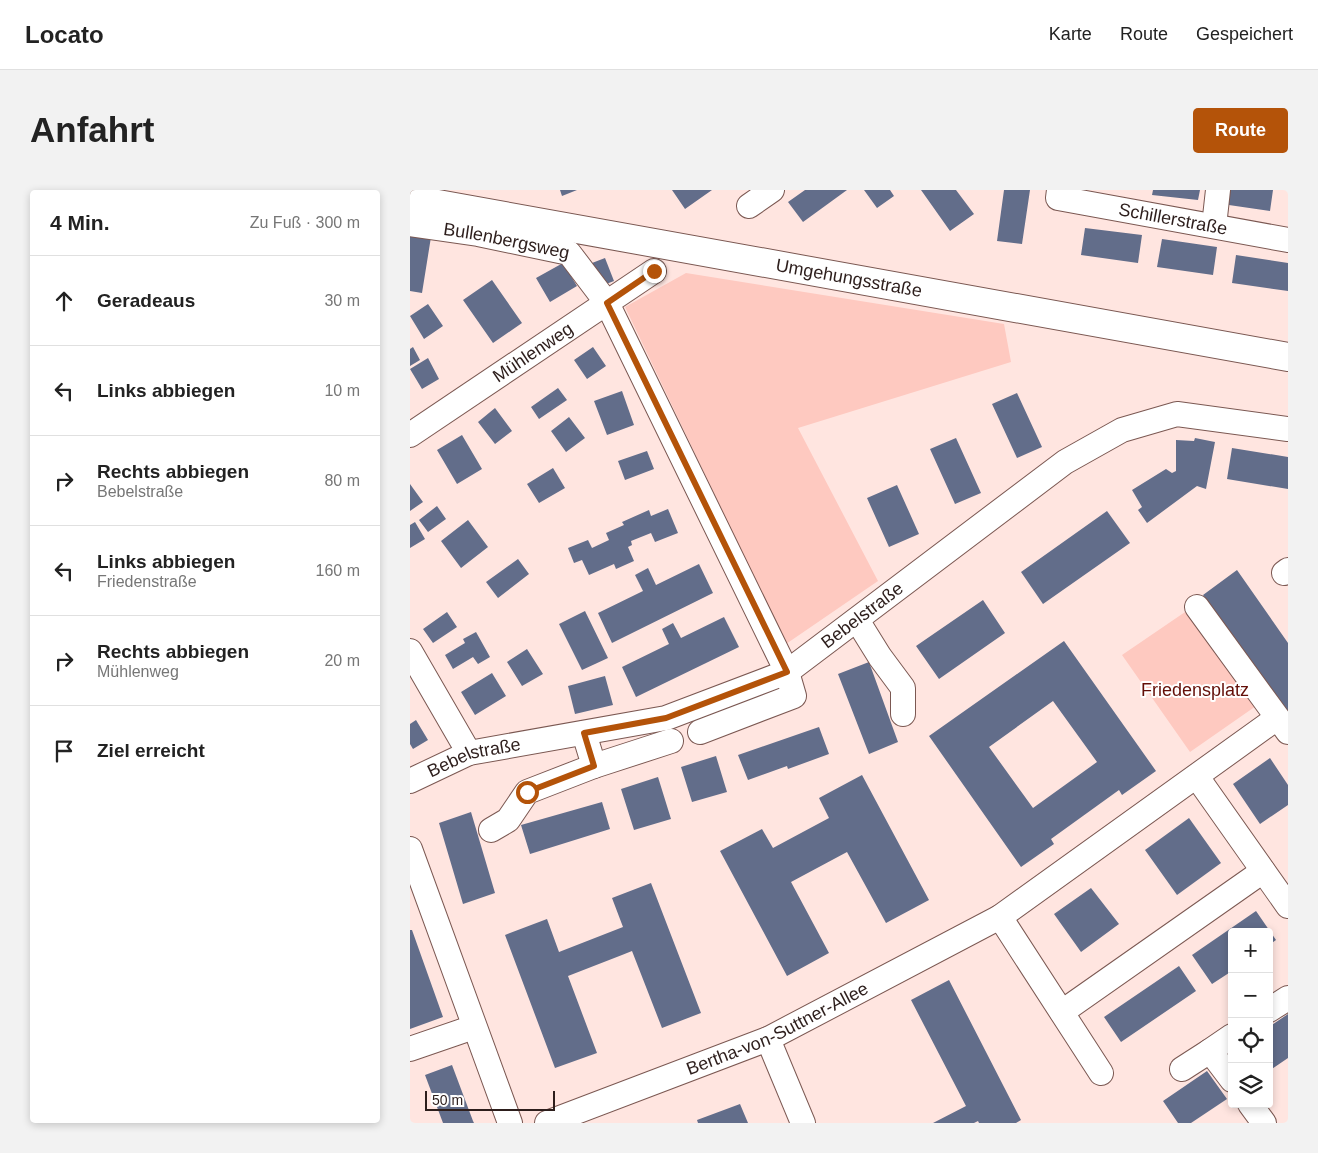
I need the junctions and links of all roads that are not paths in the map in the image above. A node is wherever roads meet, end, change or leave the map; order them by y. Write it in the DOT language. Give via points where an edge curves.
graph roads {
  1 [pos="772,190"];
  2 [pos="1218,190"];
  3 [pos="1059,194"];
  4 [pos="410,199"];
  5 [pos="749,206"];
  6 [pos="410,224"];
  7 [pos="1214,226"];
  8 [pos="1288,240"];
  9 [pos="654,271"];
  10 [pos="607,303"];
  11 [pos="1288,357"];
  12 [pos="1288,429"];
  13 [pos="410,435"];
  14 [pos="1196,607"];
  15 [pos="857,620"];
  16 [pos="410,651"];
  17 [pos="787,672"];
  18 [pos="903,714"];
  19 [pos="1283,725"];
  20 [pos="700,732"];
  21 [pos="584,733"];
  22 [pos="671,741"];
  23 [pos="469,753"];
  24 [pos="594,766"];
  25 [pos="1197,777"];
  26 [pos="410,780"];
  27 [pos="490,830"];
  28 [pos="410,849"];
  29 [pos="1263,871"];
  30 [pos="1288,906"];
  31 [pos="1000,917"];
  32 [pos="1288,998"];
  33 [pos="1273,1007"];
  34 [pos="1062,1012"];
  35 [pos="474,1026"];
  36 [pos="768,1039"];
  37 [pos="1228,1039"];
  38 [pos="410,1049"];
  39 [pos="1210,1051"];
  40 [pos="1182,1069"];
  41 [pos="1101,1073"];
  42 [pos="1228,1075"];
  43 [pos="1253,1108"];
  44 [pos="510,1123"];
  45 [pos="547,1123"];
  46 [pos="803,1123"];
  47 [pos="1264,1123"];
  1 -- 5 [label="street"];
  2 -- 7 [label="street"];
  3 -- 7 [label="street, Schillerstraße"];
  4 -- 11 [label="main road, Umgehungsstraße"];
  6 -- 10 [label="street, Bullenbergsweg" via="569,253"];
  7 -- 8 [label="street, Schillerstraße"];
  9 -- 10 [label="street, Mühlenweg"];
  10 -- 13 [label="street, Mühlenweg"];
  10 -- 17 [label="street, Bullenbergsweg"];
  12 -- 15 [label="street, Bebelstraße" via="1177,414 1122,430 1064,462"];
  14 -- 19 [label="street, Bertha-von-Suttner-Allee"];
  15 -- 17 [label="street, Bebelstraße"];
  15 -- 18 [label="street" via="903,688"];
  16 -- 23 [label="street"];
  17 -- 20 [label="street, Bullenbergsweg" via="794,696"];
  17 -- 21 [label="street, Bebelstraße" via="666,718"];
  19 -- 25 [label="street, Bertha-von-Suttner-Allee"];
  21 -- 23 [label="street, Bebelstraße"];
  21 -- 24 [label="street"];
  22 -- 24 [label="street"];
  23 -- 26 [label="street, Bebelstraße"];
  24 -- 27 [label="street" via="527,792 508,820"];
  25 -- 29 [label="street"];
  25 -- 31 [label="street, Bertha-von-Suttner-Allee"];
  28 -- 35 [label="street"];
  29 -- 30 [label="street"];
  29 -- 34 [label="street"];
  31 -- 34 [label="street"];
  31 -- 36 [label="street, Bertha-von-Suttner-Allee"];
  32 -- 33 [label="street"];
  34 -- 41 [label="street"];
  35 -- 38 [label="street"];
  35 -- 44 [label="street"];
  36 -- 45 [label="street, Bertha-von-Suttner-Allee"];
  36 -- 46 [label="street"];
  37 -- 39 [label="street"];
  39 -- 40 [label="street"];
  39 -- 42 [label="street"];
  43 -- 47 [label="street"];
}
